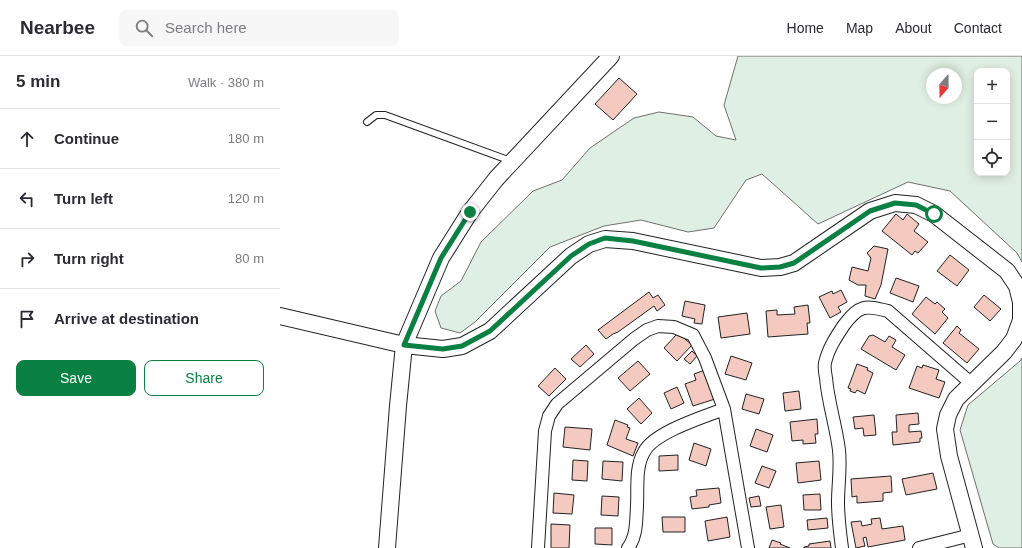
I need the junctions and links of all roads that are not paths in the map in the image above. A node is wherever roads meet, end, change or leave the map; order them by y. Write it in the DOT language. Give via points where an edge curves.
graph roads {
  1 [pos="611,56"];
  2 [pos="367,122"];
  3 [pos="512,162"];
  4 [pos="280,316"];
  5 [pos="404,345"];
  6 [pos="972,384"];
  7 [pos="724,409"];
  8 [pos="972,542"];
  9 [pos="387,548"];
  10 [pos="538,548"];
  11 [pos="628,548"];
  12 [pos="748,548"];
  13 [pos="842,548"];
  14 [pos="920,548"];
  1 -- 3 [label="street"];
  2 -- 3 [label="lane" via="376,115 385,115"];
  3 -- 5 [label="street" via="470,212 441,258"];
  4 -- 5 [label="street"];
  5 -- 6 [label="street" via="443,349 462,346 490,331 571,256 589,244 605,238 633,241 761,268 780,267 794,263 870,211 895,203 916,205 934,214 1007,271 1017,286 1021,302 1021,320 1014,339"];
  5 -- 9 [label="street"];
  6 -- 8 [label="street" via="956,399 948,415 945,429 949,456"];
  6 -- 13 [label="street" via="888,311 871,306 859,309 851,316 828,352 824,365 839,450 838,518"];
  7 -- 10 [label="street" via="705,358 693,335 674,327 658,326 634,339 557,404 548,416"];
  7 -- 11 [label="street" via="664,433 643,452 639,467 636,530"];
  7 -- 12 [label="street"];
  8 -- 14 [label="street"];
}
